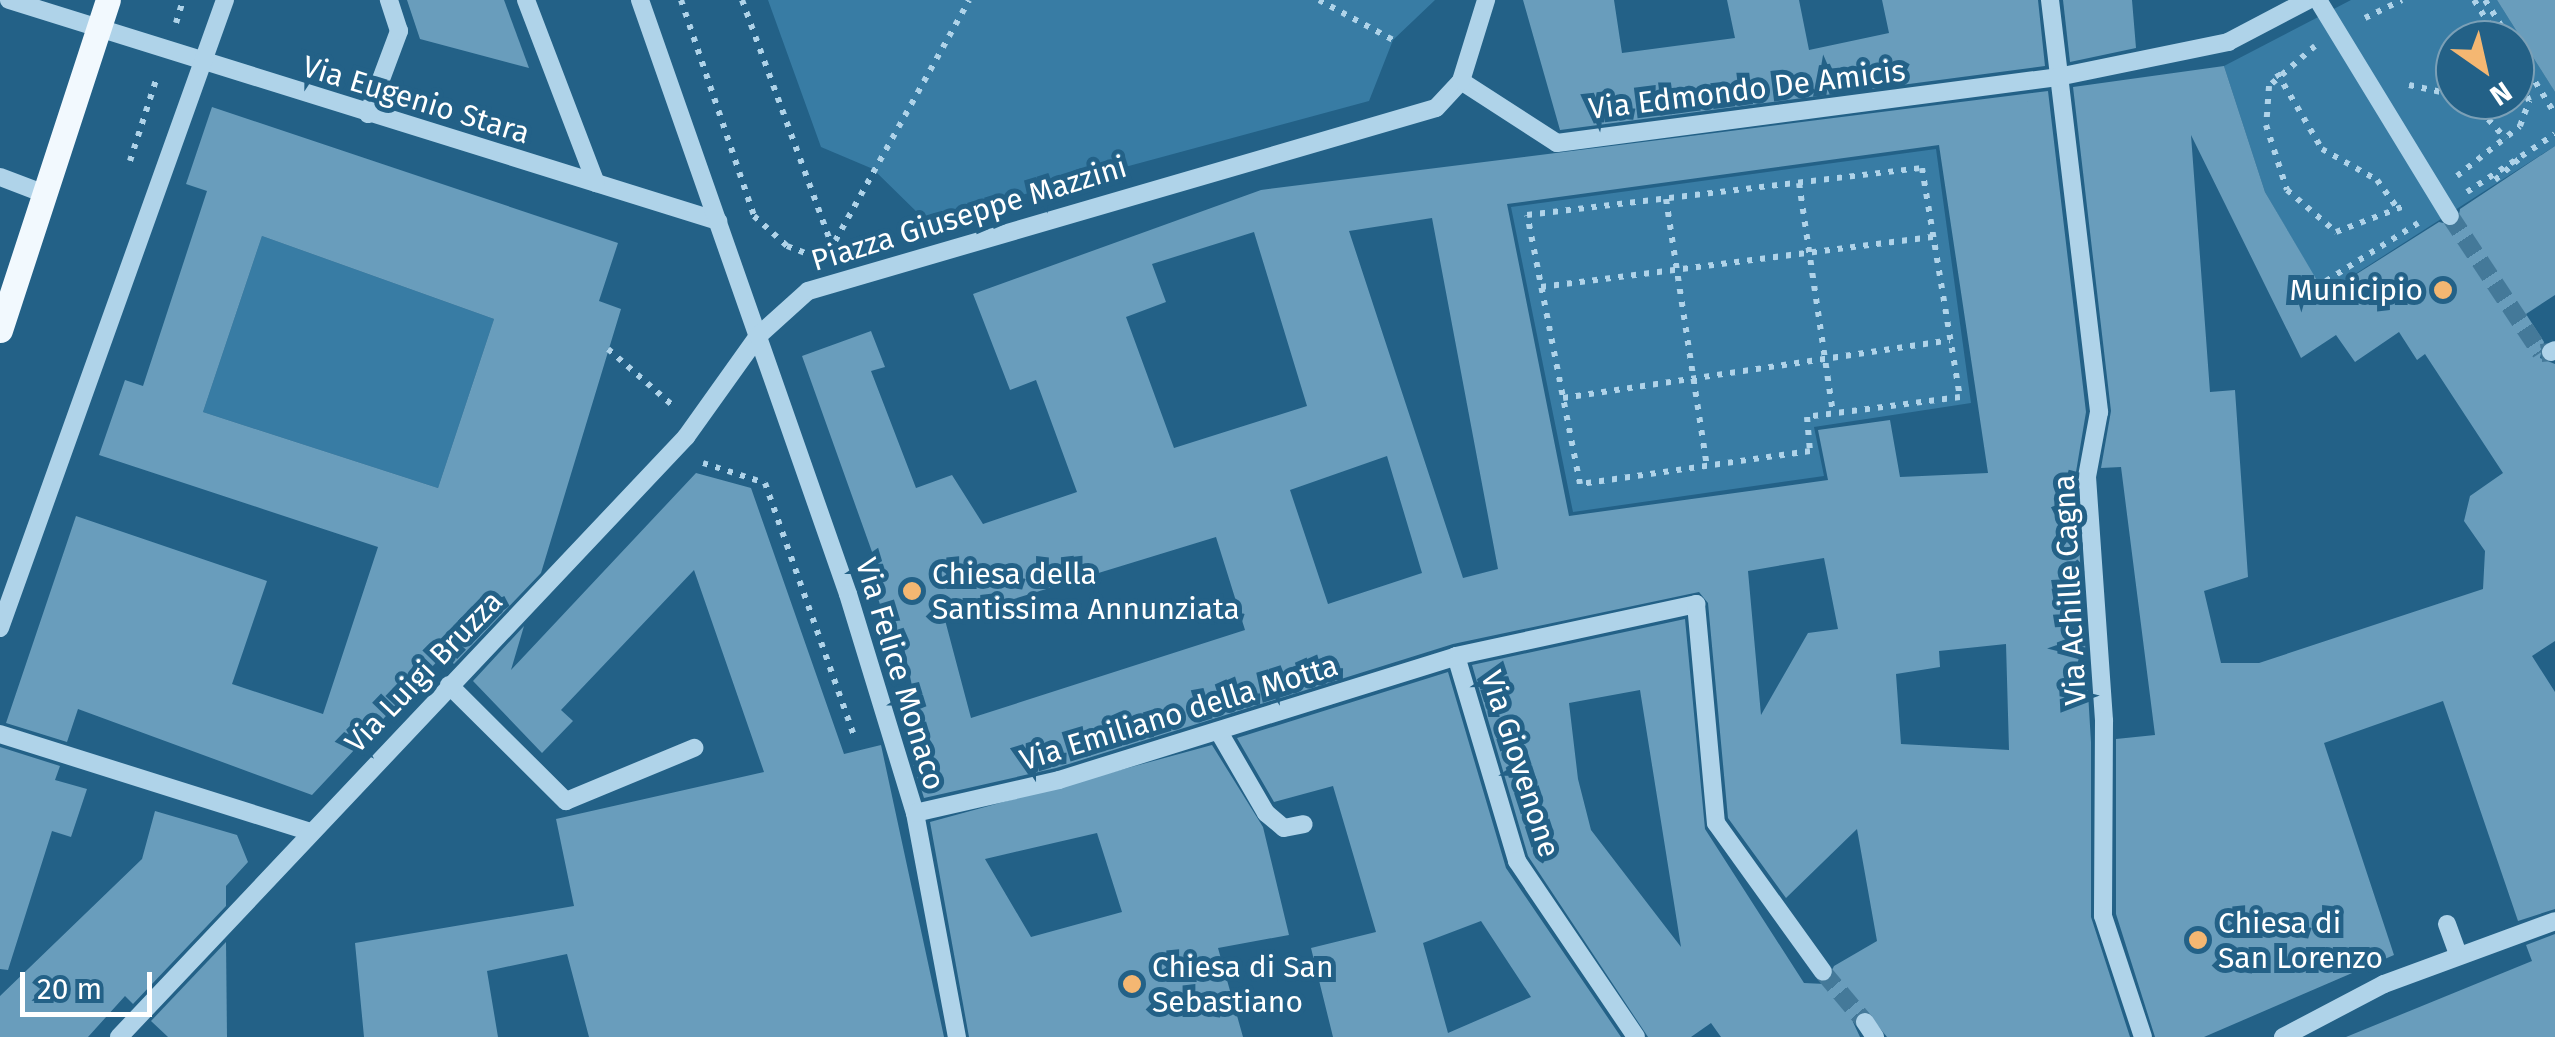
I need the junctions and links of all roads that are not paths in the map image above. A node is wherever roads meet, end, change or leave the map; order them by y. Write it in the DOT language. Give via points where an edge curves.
graph roads {
  1 [pos="8,0"];
  2 [pos="108,0"];
  3 [pos="225,0"];
  4 [pos="389,0"];
  5 [pos="526,0"];
  6 [pos="640,0"];
  7 [pos="1486,0"];
  8 [pos="2050,0"];
  9 [pos="2308,0"];
  10 [pos="2318,0"];
  11 [pos="98,30"];
  12 [pos="205,63"];
  13 [pos="2058,77"];
  14 [pos="1461,81"];
  15 [pos="368,114"];
  16 [pos="0,177"];
  17 [pos="596,184"];
  18 [pos="45,194"];
  19 [pos="2450,216"];
  20 [pos="718,221"];
  21 [pos="0,330"];
  22 [pos="758,336"];
  23 [pos="0,628"];
  24 [pos="1456,656"];
  25 [pos="450,686"];
  26 [pos="1219,732"];
  27 [pos="0,734"];
  28 [pos="694,748"];
  29 [pos="915,814"];
  30 [pos="1304,824"];
  31 [pos="310,832"];
  32 [pos="2550,918"];
  33 [pos="2447,924"];
  34 [pos="2458,956"];
  35 [pos="1823,972"];
  36 [pos="120,1037"];
  37 [pos="957,1037"];
  38 [pos="1636,1037"];
  39 [pos="2142,1037"];
  40 [pos="2283,1037"];
  1 -- 11 [label="street, Via Eugenio Stara"];
  2 -- 11 [label="main road"];
  3 -- 12 [label="street"];
  4 -- 15 [label="street" via="399,32"];
  5 -- 17 [label="street"];
  6 -- 20 [label="street"];
  7 -- 14 [label="street"];
  8 -- 13 [label="street, Via Achille Cagna"];
  9 -- 13 [label="street, Via Edmondo De Amicis" via="2228,42"];
  10 -- 19 [label="street"];
  11 -- 12 [label="street, Via Eugenio Stara"];
  11 -- 18 [label="main road"];
  12 -- 15 [label="street, Via Eugenio Stara"];
  12 -- 23 [label="street"];
  13 -- 14 [label="street, Via Edmondo De Amicis" via="1557,143"];
  13 -- 39 [label="street, Via Achille Cagna" via="2099,412 2086,477 2104,722 2103,916"];
  14 -- 22 [label="street, Piazza Giuseppe Mazzini" via="1436,108 1385,128 1221,166 808,291"];
  15 -- 17 [label="street, Via Eugenio Stara"];
  16 -- 18 [label="street"];
  17 -- 20 [label="street, Via Eugenio Stara"];
  18 -- 21 [label="main road"];
  20 -- 22 [label="street"];
  22 -- 25 [label="street, Via Luigi Bruzza" via="694,425"];
  22 -- 29 [label="street, Via Felice Monaco"];
  24 -- 26 [label="street, Via Emiliano della Motta"];
  24 -- 35 [label="street, Via Emiliano della Motta" via="1696,604 1716,823"];
  24 -- 38 [label="street, Via Giovenone" via="1516,861"];
  25 -- 28 [label="street" via="566,800"];
  25 -- 31 [label="street, Via Luigi Bruzza"];
  26 -- 29 [label="street, Via Emiliano della Motta"];
  26 -- 30 [label="street" via="1266,813 1284,828"];
  27 -- 31 [label="street"];
  29 -- 37 [label="street, Via Felice Monaco"];
  31 -- 36 [label="street, Via Luigi Bruzza"];
  32 -- 34 [label="street"];
  33 -- 34 [label="street"];
  34 -- 40 [label="street"];
}
